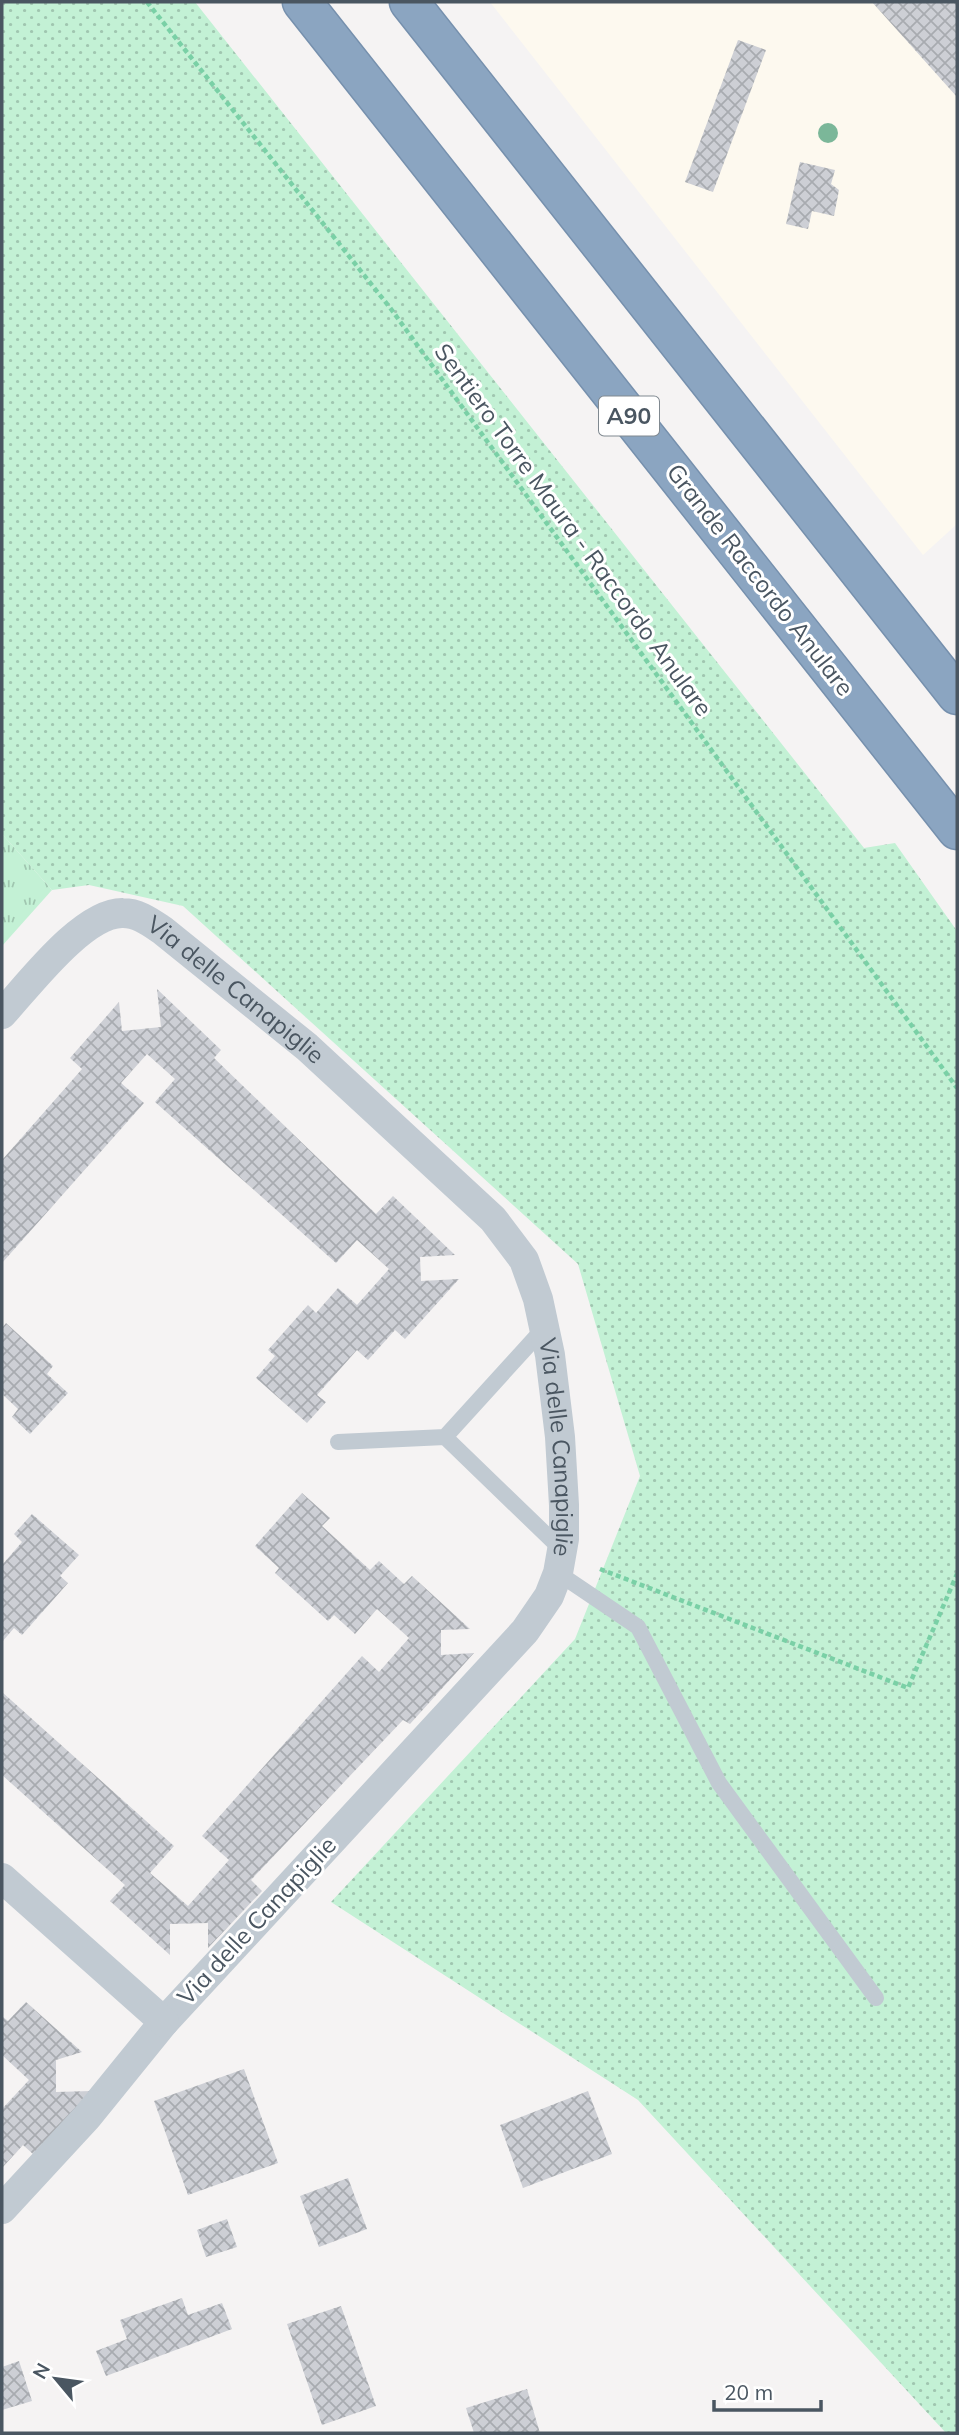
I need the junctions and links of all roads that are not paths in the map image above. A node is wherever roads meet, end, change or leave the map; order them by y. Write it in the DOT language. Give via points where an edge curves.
graph roads {
  1 [pos="302,2"];
  2 [pos="409,2"];
  3 [pos="957,695"];
  4 [pos="957,830"];
  5 [pos="2,1014"];
  6 [pos="545,1327"];
  7 [pos="445,1437"];
  8 [pos="338,1441"];
  9 [pos="560,1562"];
  10 [pos="2,1878"];
  11 [pos="876,1998"];
  12 [pos="164,2022"];
  13 [pos="2,2209"];
  1 -- 4 [label="highway, Grande Raccordo Anulare / A90"];
  2 -- 3 [label="highway"];
  5 -- 6 [label="street, Via delle Canapiglie" via="69,940 92,922 122,912 148,920 307,1047 493,1219 527,1267"];
  6 -- 7 [label="lane"];
  6 -- 9 [label="street, Via delle Canapiglie" via="561,1448"];
  7 -- 8 [label="lane"];
  7 -- 9 [label="lane"];
  9 -- 11 [label="lane" via="638,1627 719,1783"];
  9 -- 12 [label="street, Via delle Canapiglie" via="549,1596 524,1631"];
  10 -- 12 [label="street"];
  12 -- 13 [label="street, Via delle Canapiglie" via="87,2117"];
}
